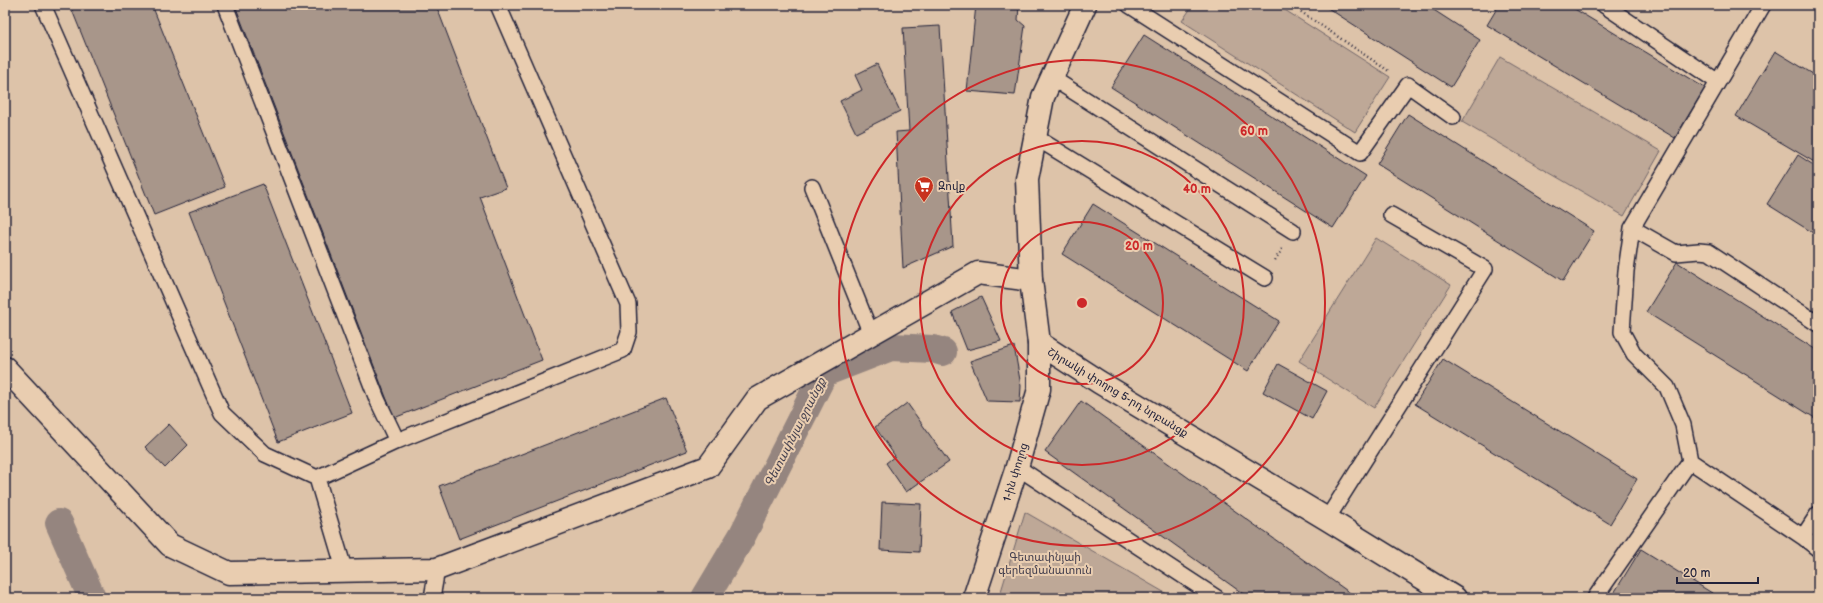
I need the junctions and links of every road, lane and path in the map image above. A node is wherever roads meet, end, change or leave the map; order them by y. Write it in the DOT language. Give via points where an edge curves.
graph roads {
  1 [pos="43,5"];
  2 [pos="225,5"];
  3 [pos="498,5"];
  4 [pos="1086,5"];
  5 [pos="1128,5"];
  6 [pos="1291,5"];
  7 [pos="1604,5"];
  8 [pos="1763,5"];
  9 [pos="1052,78"];
  10 [pos="1718,82"];
  11 [pos="1408,84"];
  12 [pos="1453,117"];
  13 [pos="1035,137"];
  14 [pos="812,187"];
  15 [pos="1391,215"];
  16 [pos="1632,228"];
  17 [pos="1293,231"];
  18 [pos="1265,278"];
  19 [pos="1031,280"];
  20 [pos="1818,324"];
  21 [pos="871,334"];
  22 [pos="1039,343"];
  23 [pos="5,368"];
  24 [pos="397,441"];
  25 [pos="1690,461"];
  26 [pos="1017,467"];
  27 [pos="317,478"];
  28 [pos="1818,514"];
  29 [pos="1327,519"];
  30 [pos="1803,537"];
  31 [pos="1818,549"];
  32 [pos="437,569"];
  33 [pos="345,572"];
  34 [pos="432,598"];
  35 [pos="974,598"];
  36 [pos="1217,598"];
  37 [pos="1455,598"];
  38 [pos="1595,598"];
  1 -- 27 [label="lane" via="222,413 265,454"];
  2 -- 24 [label="lane" via="376,399"];
  3 -- 24 [label="lane" via="628,304 629,332 622,350"];
  4 -- 9 [label="street, Շիրակի փողոց 5-րդ նրբանցք"];
  5 -- 11 [label="lane" via="1360,153"];
  6 -- 11 [label="path"];
  7 -- 10 [label="lane"];
  8 -- 10 [label="lane"];
  9 -- 13 [label="street, Շիրակի փողոց 5-րդ նրբանցք" via="1043,97"];
  9 -- 17 [label="lane"];
  10 -- 16 [label="lane"];
  11 -- 12 [label="lane"];
  13 -- 18 [label="lane"];
  13 -- 19 [label="street, Շիրակի փողոց 5-րդ նրբանցք" via="1027,179"];
  14 -- 21 [label="lane"];
  15 -- 29 [label="lane" via="1485,269"];
  16 -- 20 [label="lane" via="1676,253 1699,250 1709,252"];
  16 -- 25 [label="lane" via="1622,332 1634,354 1667,387 1683,425"];
  17 -- 18 [label="path"];
  19 -- 21 [label="street" via="978,273"];
  19 -- 22 [label="street, Շիրակի փողոց 5-րդ նրբանցք"];
  21 -- 32 [label="street" via="758,399 708,467"];
  22 -- 26 [label="street, 1-ին փողոց" via="1039,389"];
  22 -- 29 [label="street, Շիրակի փողոց 5-րդ նրբանցք"];
  23 -- 33 [label="street" via="170,545 229,573"];
  24 -- 27 [label="lane"];
  25 -- 30 [label="lane"];
  25 -- 38 [label="lane"];
  26 -- 35 [label="street, 1-ին փողոց"];
  26 -- 36 [label="lane"];
  27 -- 33 [label="lane"];
  28 -- 30 [label="lane"];
  29 -- 37 [label="street, Շիրակի փողոց 5-րդ նրբանցք"];
  30 -- 31 [label="lane"];
  32 -- 33 [label="street"];
  32 -- 34 [label="lane"];
}
